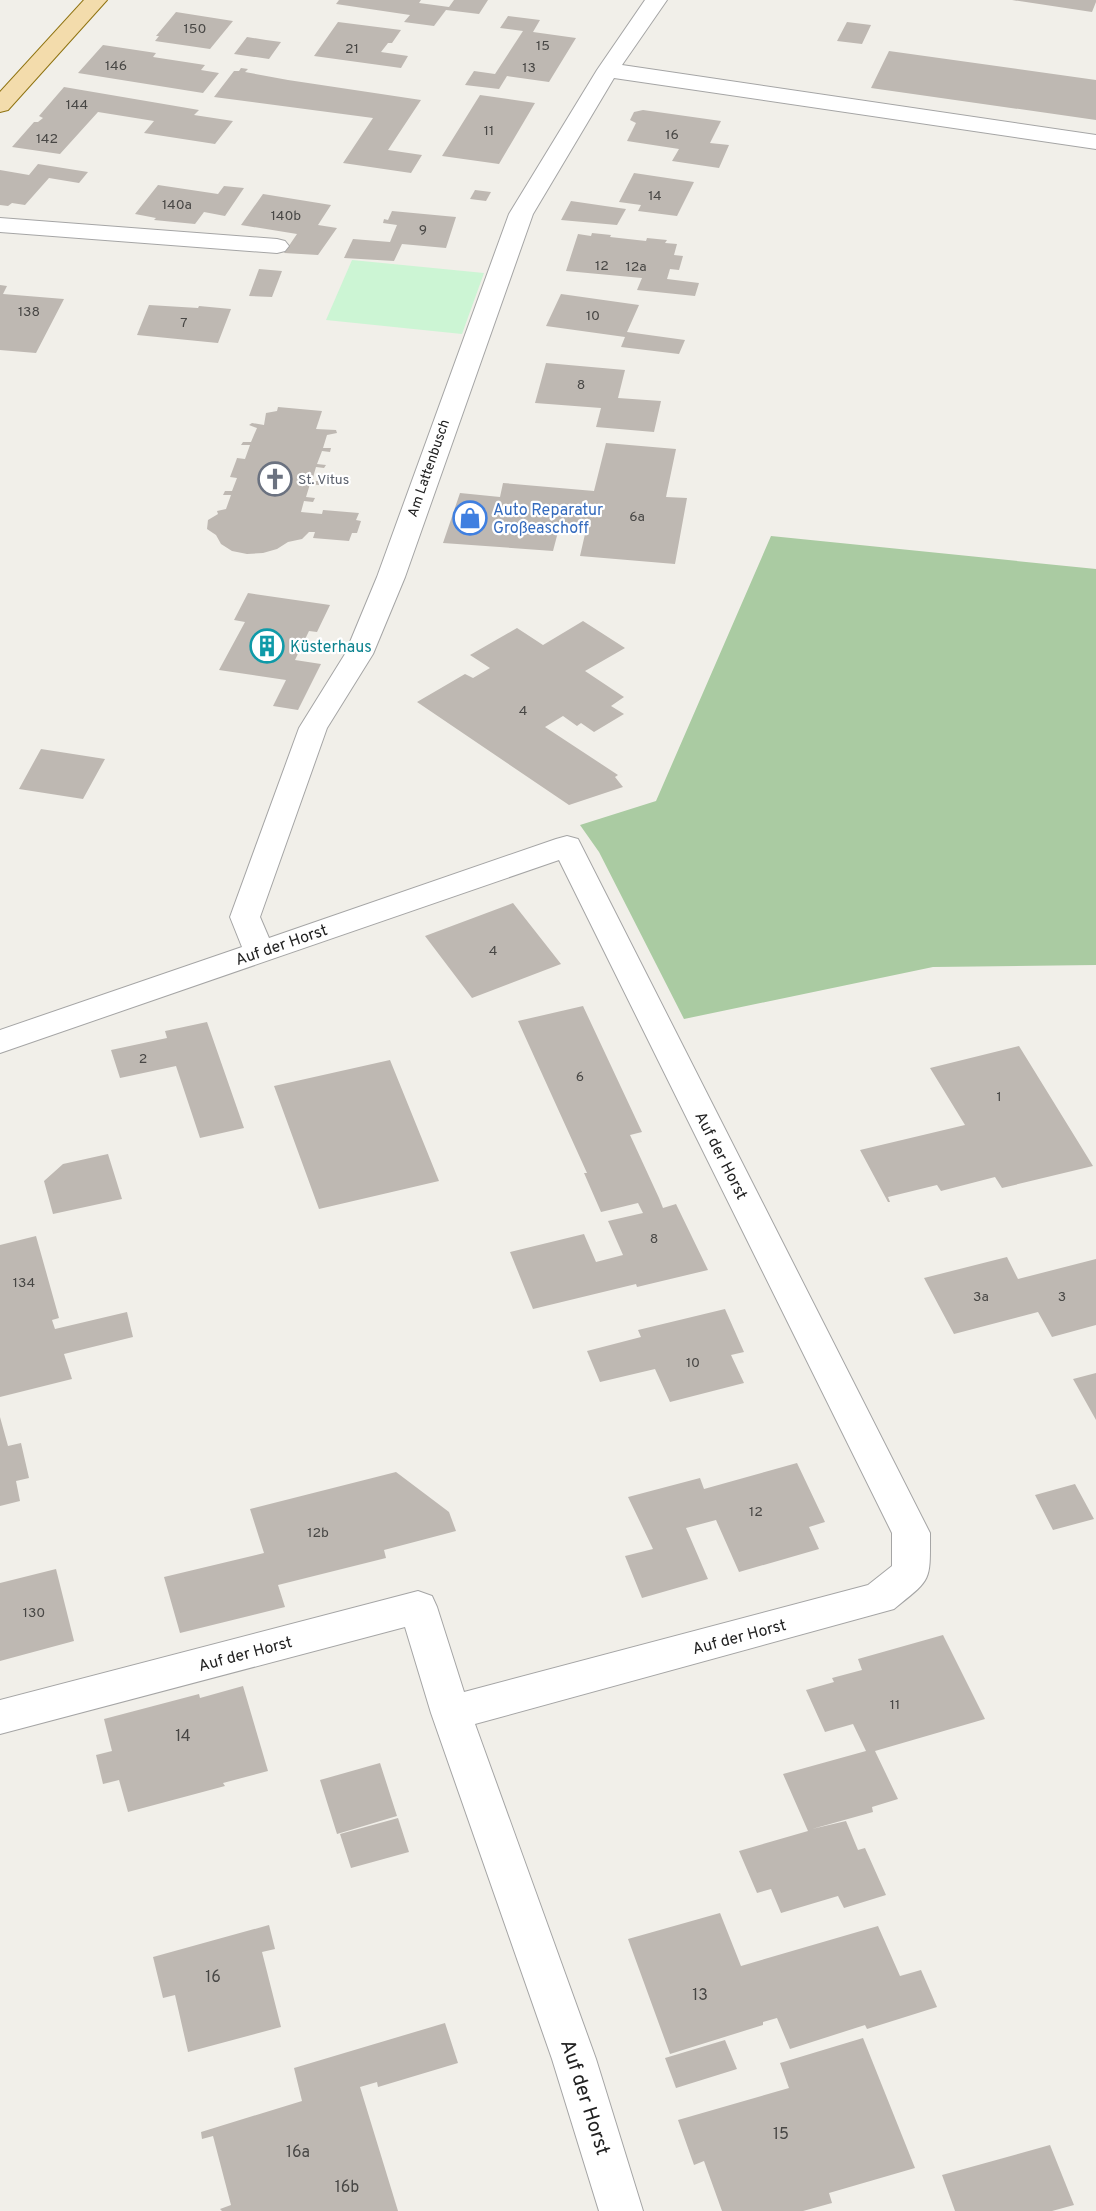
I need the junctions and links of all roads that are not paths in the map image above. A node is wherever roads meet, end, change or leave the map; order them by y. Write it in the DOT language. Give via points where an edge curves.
graph roads {
  1 [pos="96,0"];
  2 [pos="656,0"];
  3 [pos="608,70"];
  4 [pos="0,105"];
  5 [pos="1096,142"];
  6 [pos="0,225"];
  7 [pos="278,246"];
  8 [pos="259,951"];
  9 [pos="0,1042"];
  10 [pos="451,1713"];
  11 [pos="0,1717"];
  12 [pos="621,2211"];
  1 -- 4 [label="main road"];
  2 -- 3 [label="street, Am Lattenbusch"];
  3 -- 5 [label="street"];
  3 -- 8 [label="street, Am Lattenbusch" via="521,214 391,577 364,643 313,728 245,916"];
  6 -- 7 [label="street"];
  8 -- 9 [label="street, Auf der Horst"];
  8 -- 10 [label="street, Auf der Horst" via="567,846 911,1533 911,1573 880,1598"];
  10 -- 11 [label="street, Auf der Horst" via="418,1607"];
  10 -- 12 [label="street, Auf der Horst" via="574,2059"];
}
